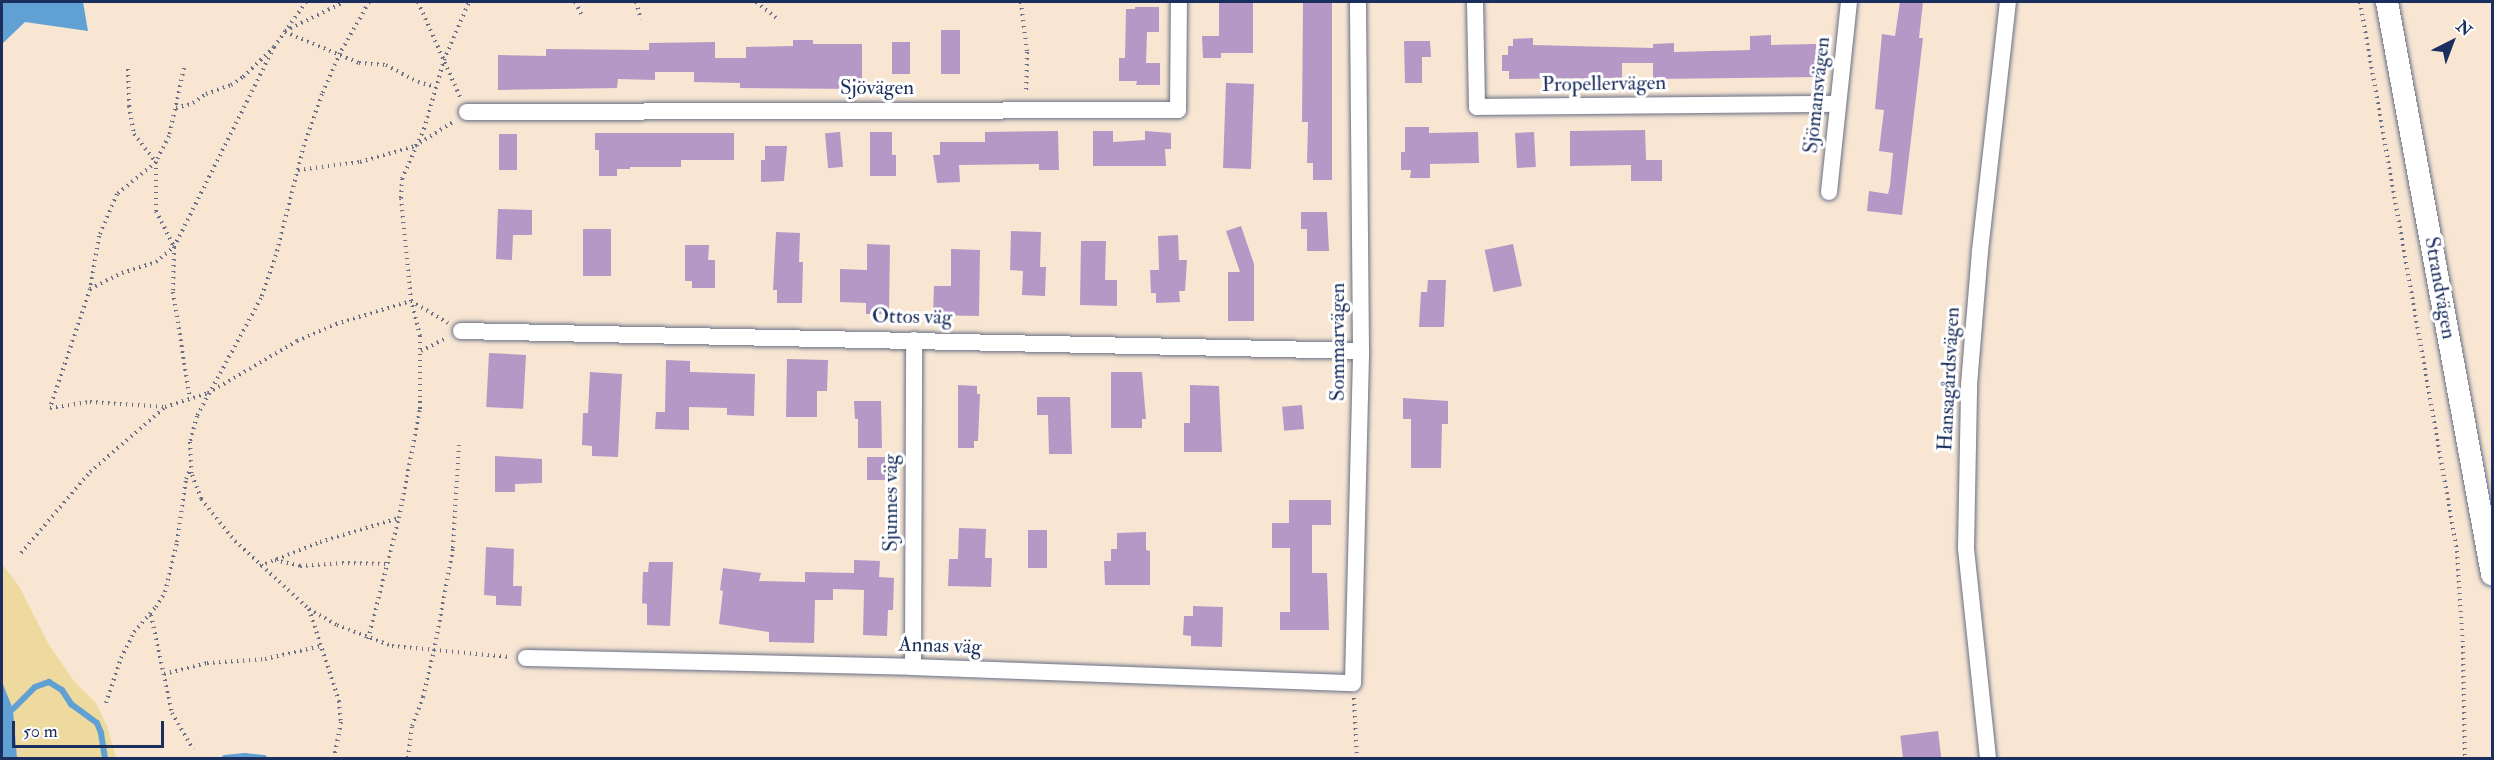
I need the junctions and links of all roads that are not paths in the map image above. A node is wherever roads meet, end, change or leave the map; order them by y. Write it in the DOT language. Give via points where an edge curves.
graph roads {
  1 [pos="1179,2"];
  2 [pos="1358,2"];
  3 [pos="1475,2"];
  4 [pos="1849,2"];
  5 [pos="2008,2"];
  6 [pos="2387,2"];
  7 [pos="1837,104"];
  8 [pos="467,112"];
  9 [pos="1829,192"];
  10 [pos="461,332"];
  11 [pos="914,339"];
  12 [pos="1361,351"];
  13 [pos="2493,574"];
  14 [pos="526,658"];
  15 [pos="913,667"];
  16 [pos="1353,683"];
  17 [pos="1988,759"];
  1 -- 8 [label="street, Sjövägen" via="1178,110"];
  2 -- 12 [label="street, Sommarvägen"];
  3 -- 7 [label="street, Propellervägen" via="1477,107"];
  4 -- 7 [label="street, Sjömansvägen"];
  5 -- 17 [label="street, Hansagårdsvägen" via="1969,385 1966,548"];
  6 -- 13 [label="street, Strandvägen"];
  7 -- 9 [label="street, Sjömansvägen"];
  10 -- 11 [label="street, Ottos väg"];
  11 -- 12 [label="street, Ottos väg"];
  11 -- 15 [label="street, Sjunnes väg"];
  12 -- 16 [label="street, Sommarvägen"];
  14 -- 15 [label="street, Annas väg"];
  15 -- 16 [label="street, Annas väg"];
}
